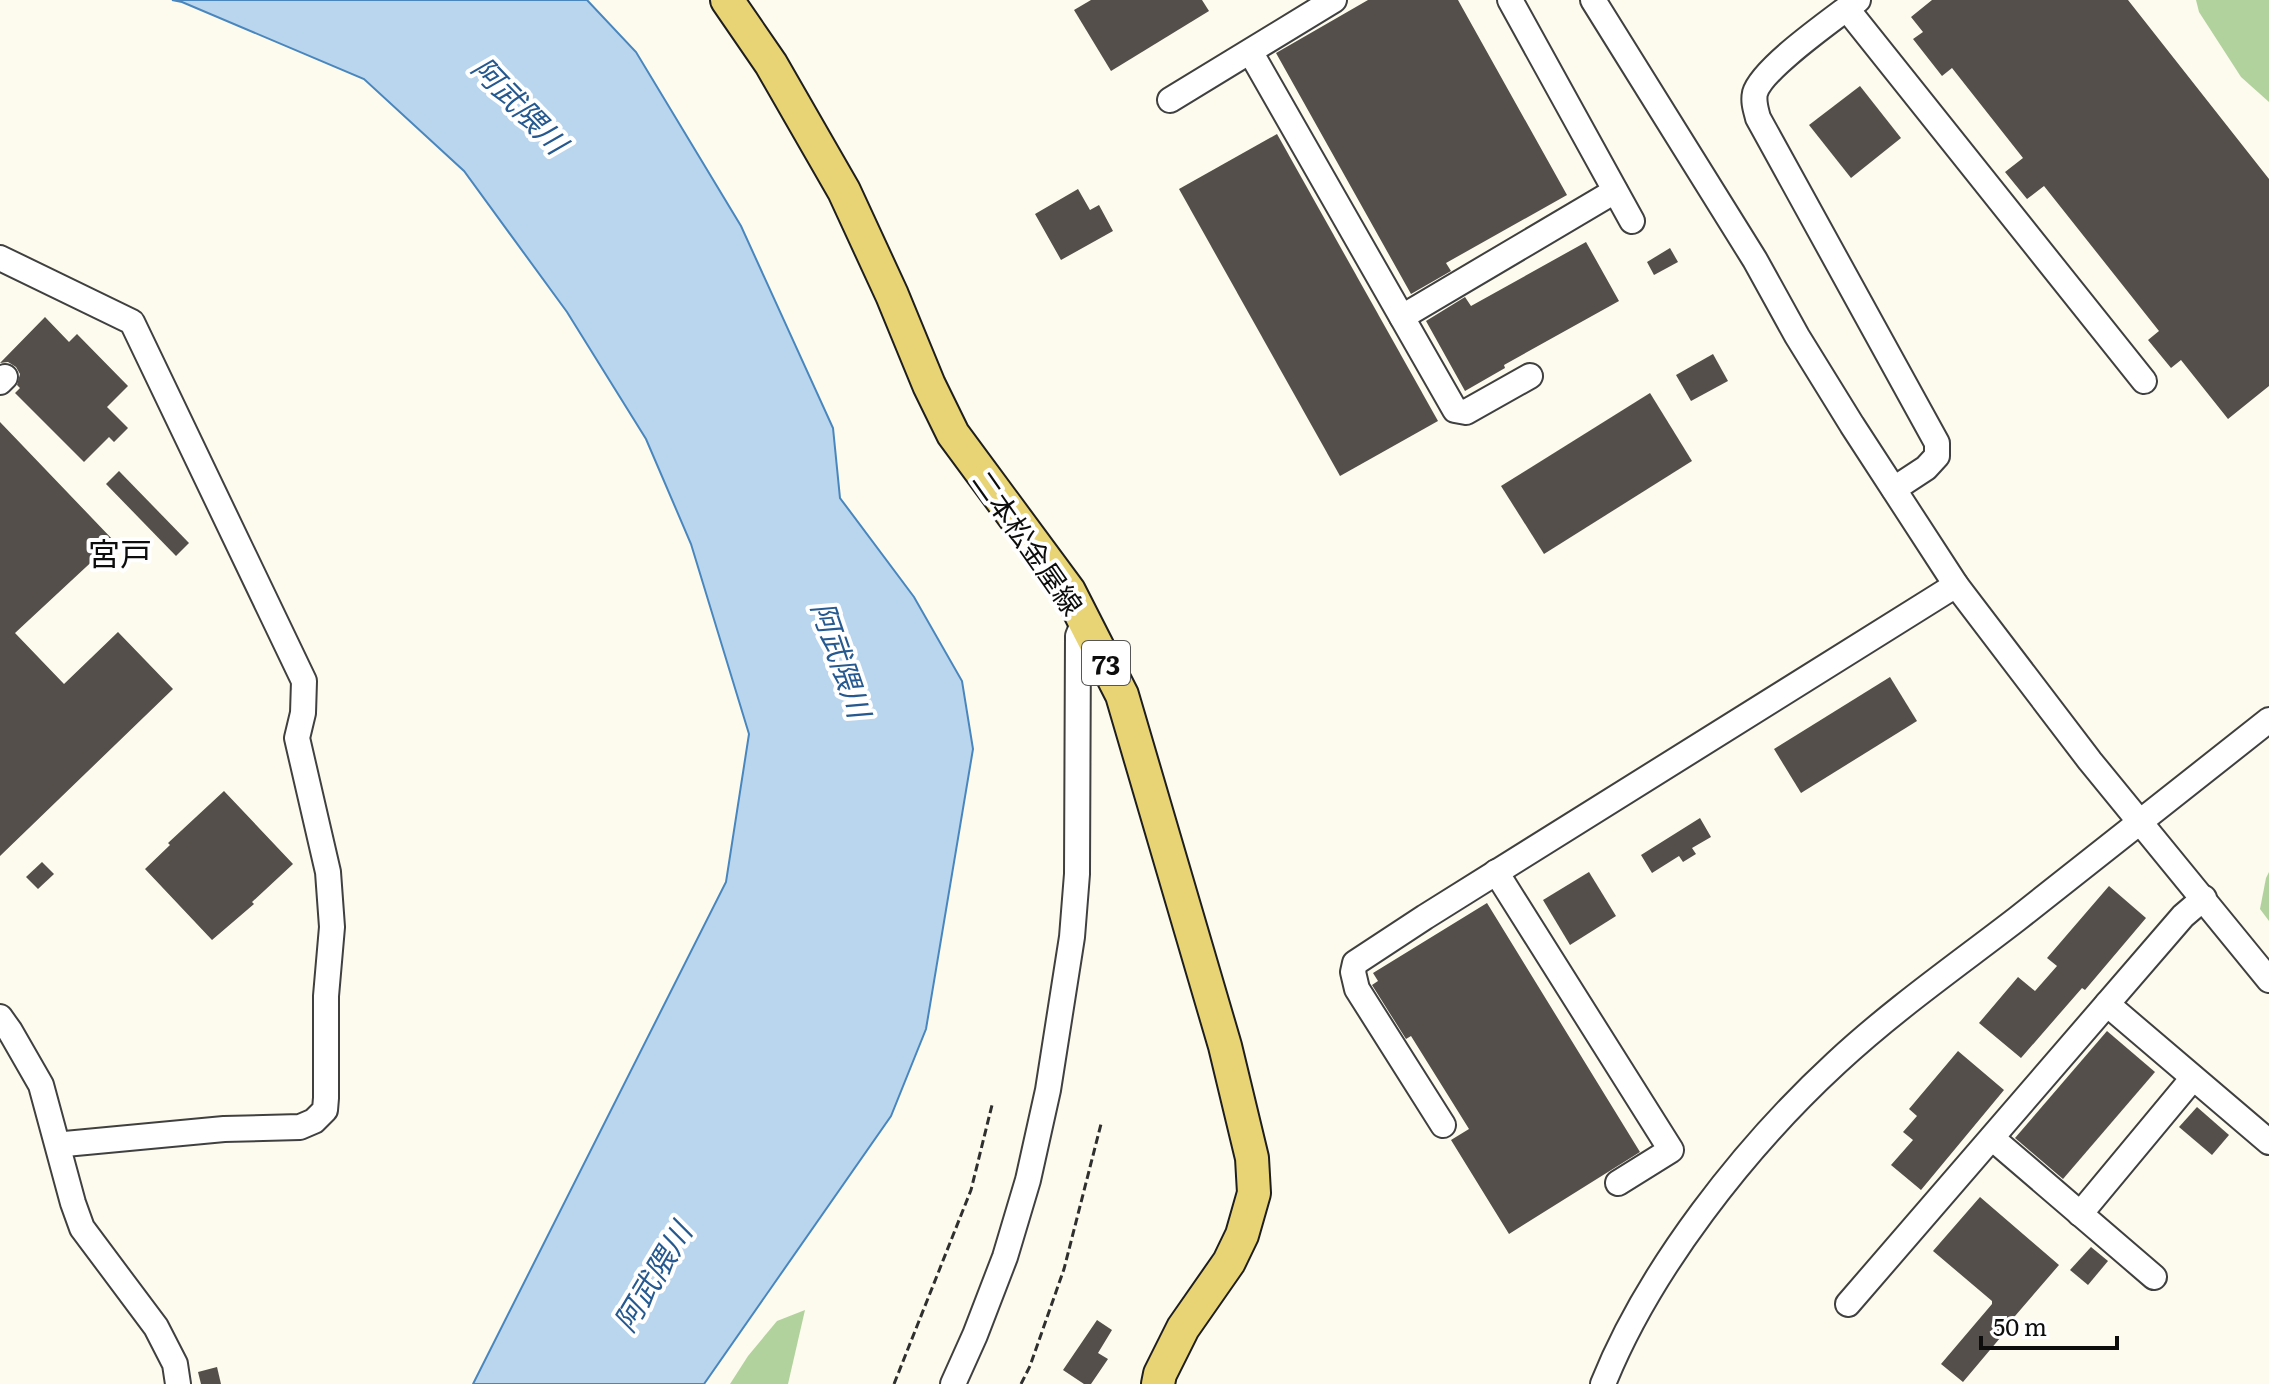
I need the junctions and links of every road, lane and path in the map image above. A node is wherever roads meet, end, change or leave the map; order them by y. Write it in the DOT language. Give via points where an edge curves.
graph roads {
  1 [pos="727,0"];
  2 [pos="1334,0"];
  3 [pos="1510,0"];
  4 [pos="1593,0"];
  5 [pos="1852,5"];
  6 [pos="1251,53"];
  7 [pos="1170,100"];
  8 [pos="1615,191"];
  9 [pos="1632,221"];
  10 [pos="0,258"];
  11 [pos="1402,317"];
  12 [pos="1530,376"];
  13 [pos="2144,381"];
  14 [pos="1894,489"];
  15 [pos="1956,585"];
  16 [pos="1084,621"];
  17 [pos="2269,720"];
  18 [pos="2142,822"];
  19 [pos="1496,872"];
  20 [pos="2204,898"];
  21 [pos="2269,980"];
  22 [pos="2107,1004"];
  23 [pos="0,1017"];
  24 [pos="2193,1078"];
  25 [pos="992,1105"];
  26 [pos="1101,1124"];
  27 [pos="1443,1125"];
  28 [pos="1992,1138"];
  29 [pos="2269,1142"];
  30 [pos="65,1144"];
  31 [pos="1618,1183"];
  32 [pos="2080,1214"];
  33 [pos="2154,1277"];
  34 [pos="1848,1304"];
  35 [pos="178,1384"];
  36 [pos="894,1384"];
  37 [pos="953,1384"];
  38 [pos="1021,1384"];
  39 [pos="1158,1384"];
  40 [pos="1603,1384"];
  1 -- 16 [label="main road, 二本松金屋線 / 73" via="771,64 844,191 953,434 1069,591"];
  2 -- 6 [label="street"];
  3 -- 8 [label="street"];
  4 -- 14 [label="street"];
  5 -- 13 [label="street"];
  5 -- 14 [label="street" via="1766,73 1755,105 1937,443 1937,456 1926,468"];
  6 -- 7 [label="street"];
  6 -- 11 [label="street"];
  8 -- 9 [label="street"];
  8 -- 11 [label="street"];
  10 -- 30 [label="street" via="132,322 304,681 297,738 328,872 332,927 325,1110 300,1127"];
  11 -- 12 [label="street" via="1455,410 1466,412"];
  14 -- 15 [label="street"];
  15 -- 18 [label="street"];
  15 -- 19 [label="street"];
  16 -- 37 [label="street" via="1078,636 1077,874 1048,1090 1005,1257"];
  16 -- 39 [label="main road, 二本松金屋線 / 73" via="1122,695 1225,1046 1252,1158 1254,1193 1242,1235 1183,1328"];
  17 -- 18 [label="street"];
  18 -- 20 [label="street"];
  18 -- 40 [label="street" via="1913,998 1798,1101 1679,1246 1637,1311"];
  19 -- 27 [label="street" via="1355,963 1353,972 1357,989"];
  19 -- 31 [label="street" via="1671,1150"];
  20 -- 21 [label="street"];
  20 -- 22 [label="street"];
  22 -- 24 [label="street"];
  22 -- 28 [label="street"];
  23 -- 35 [label="street" via="41,1085 82,1228 156,1327 175,1364"];
  24 -- 29 [label="street"];
  24 -- 32 [label="street"];
  25 -- 36 [label="path" via="971,1190"];
  26 -- 38 [label="path" via="1064,1269"];
  28 -- 32 [label="street"];
  28 -- 34 [label="street"];
  32 -- 33 [label="street"];
}
